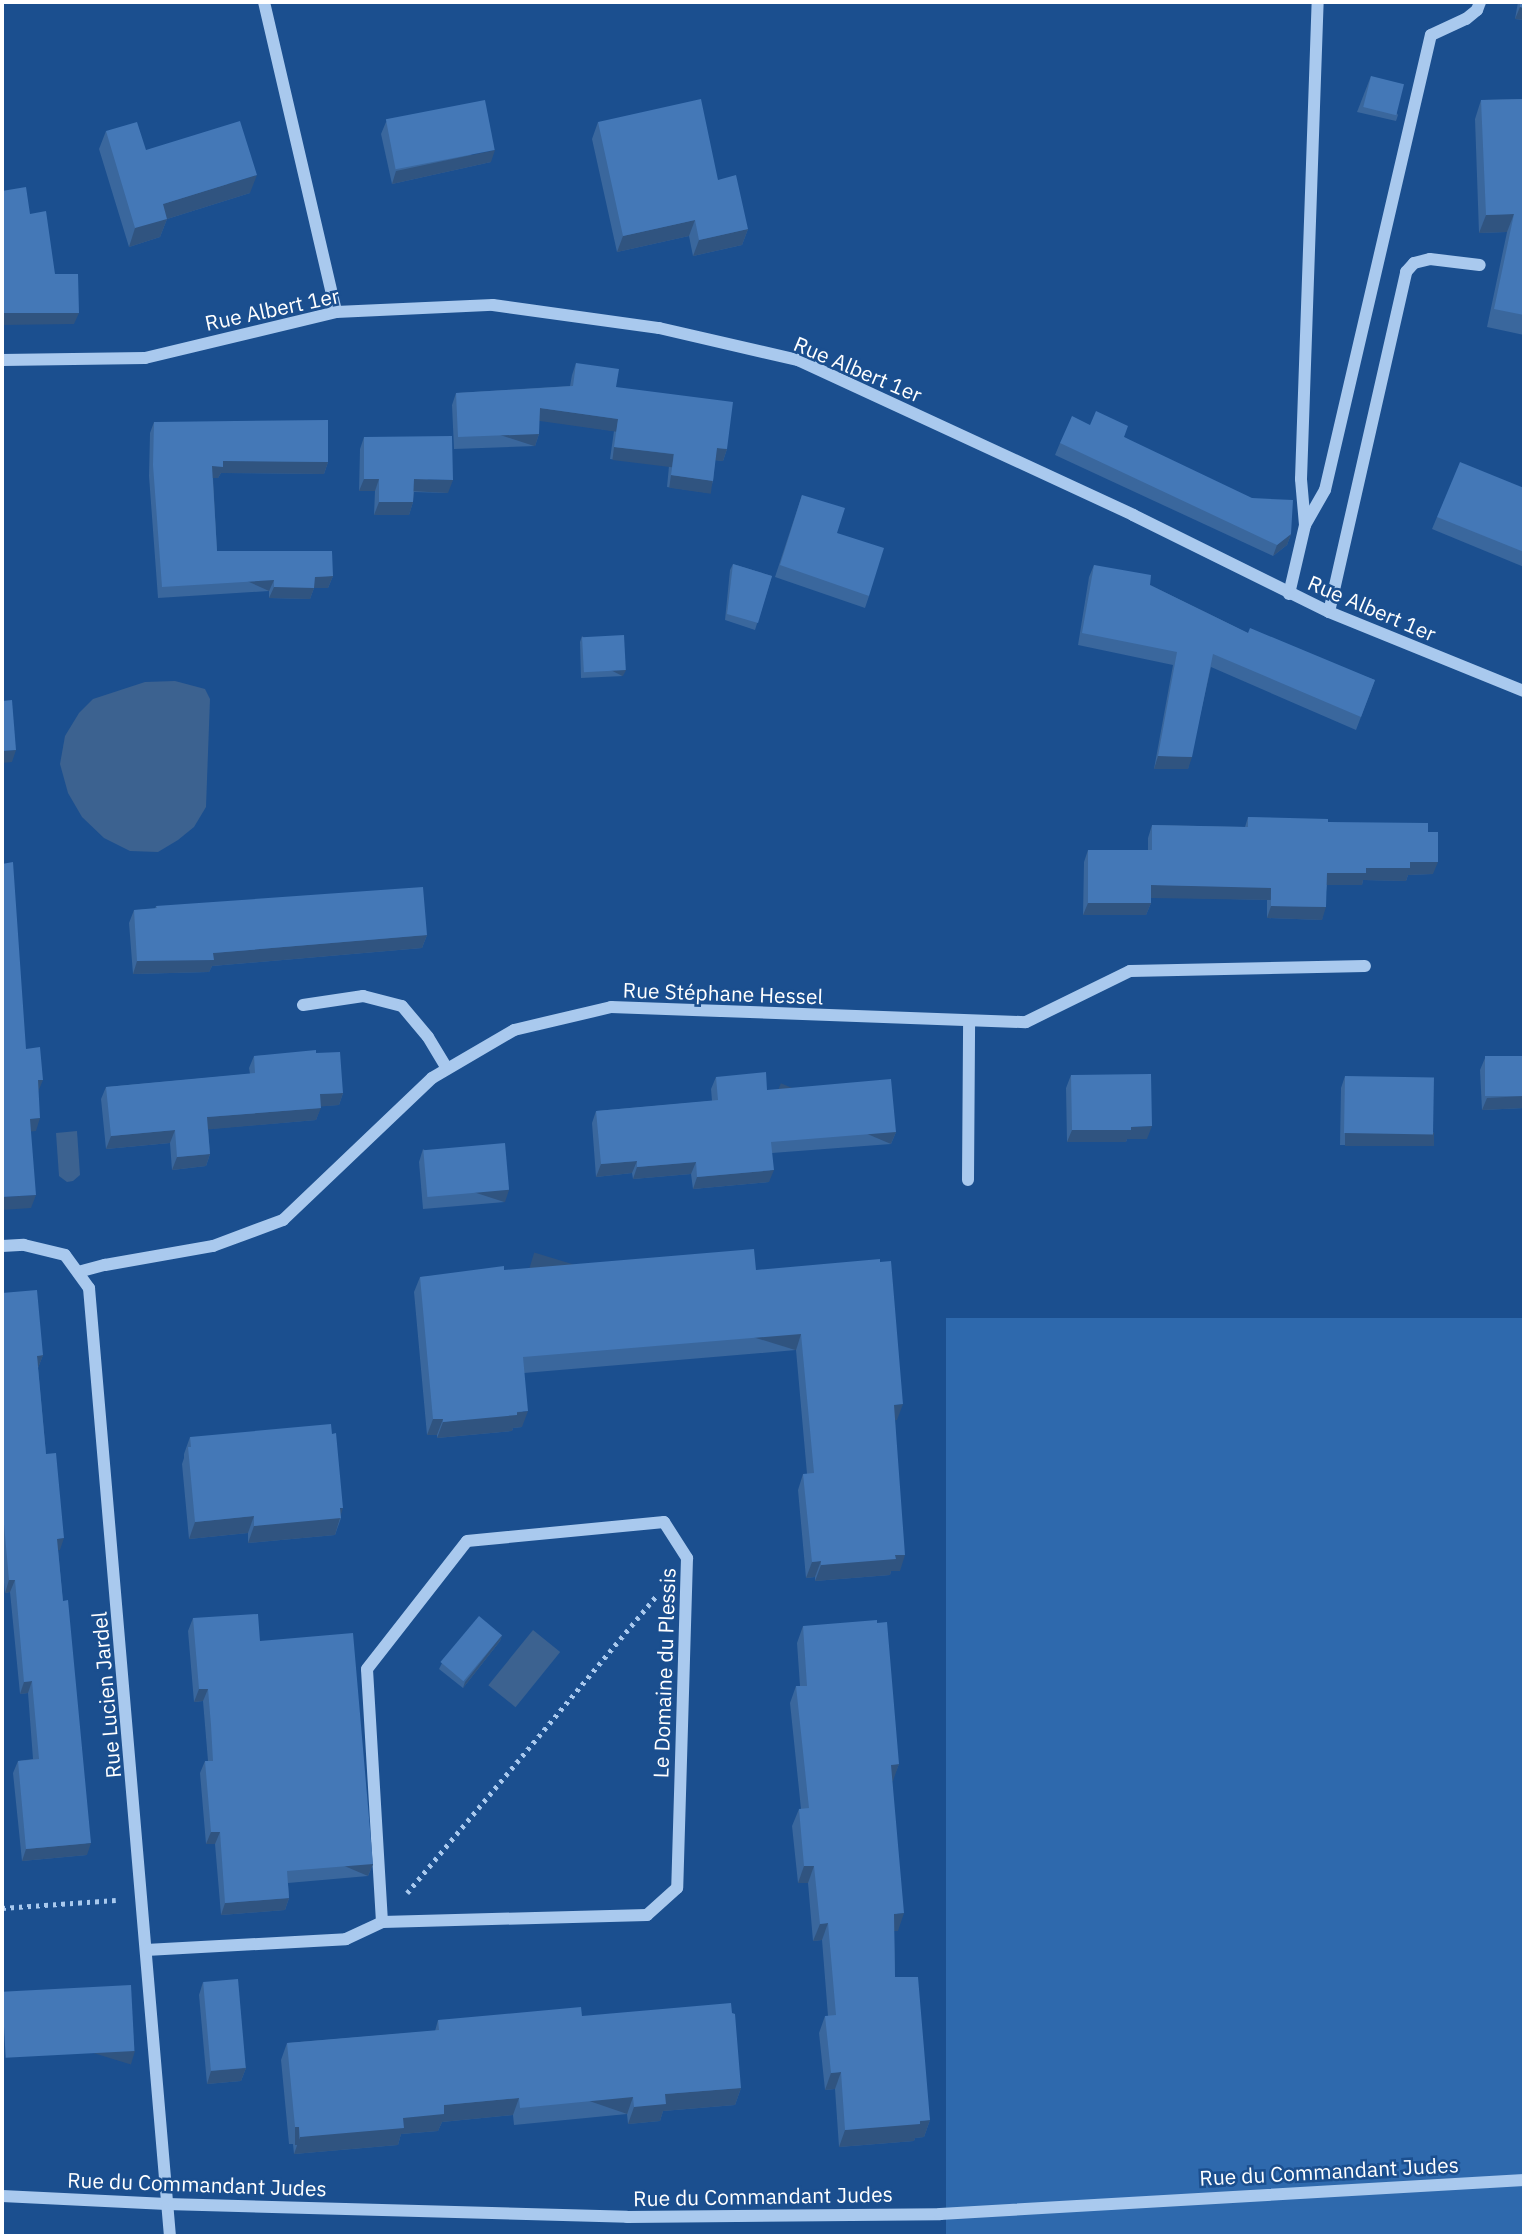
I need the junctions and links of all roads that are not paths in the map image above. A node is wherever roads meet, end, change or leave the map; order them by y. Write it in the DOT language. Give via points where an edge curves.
graph roads {
  1 [pos="264,2"];
  2 [pos="1318,2"];
  3 [pos="1480,2"];
  4 [pos="1479,265"];
  5 [pos="336,312"];
  6 [pos="2,360"];
  7 [pos="1305,525"];
  8 [pos="1289,594"];
  9 [pos="1329,612"];
  10 [pos="1524,691"];
  11 [pos="1365,966"];
  12 [pos="303,1005"];
  13 [pos="970,1023"];
  14 [pos="447,1069"];
  15 [pos="968,1180"];
  16 [pos="2,1246"];
  17 [pos="78,1272"];
  18 [pos="382,1922"];
  19 [pos="146,1950"];
  20 [pos="1524,2180"];
  21 [pos="2,2196"];
  22 [pos="167,2204"];
  23 [pos="170,2236"];
  1 -- 5 [label="street"];
  2 -- 7 [label="street" via="1301,479"];
  3 -- 7 [label="street" via="1466,19 1431,35 1325,491"];
  4 -- 9 [label="street" via="1430,259 1414,263 1406,272"];
  5 -- 6 [label="street, Rue Albert 1er" via="145,358"];
  5 -- 8 [label="street, Rue Albert 1er" via="493,305 659,328 797,360 1133,515"];
  7 -- 8 [label="street"];
  8 -- 9 [label="street, Rue Albert 1er"];
  9 -- 10 [label="street, Rue Albert 1er"];
  11 -- 13 [label="street, Rue Stéphane Hessel" via="1130,971 1026,1022"];
  12 -- 14 [label="street" via="363,996 402,1006"];
  13 -- 14 [label="street, Rue Stéphane Hessel" via="611,1007 514,1030"];
  13 -- 15 [label="street"];
  14 -- 17 [label="street, Rue Stéphane Hessel" via="432,1078 283,1220 213,1246"];
  16 -- 17 [label="street" via="24,1245 65,1255"];
  17 -- 19 [label="street, Rue Lucien Jardel" via="89,1288 97,1356"];
  18 -- 18 [label="street, Le Domaine du Plessis" via="367,1669 467,1541 664,1522 687,1558 677,1888 647,1915"];
  18 -- 19 [label="street, Le Domaine du Plessis" via="346,1939"];
  19 -- 22 [label="street, Rue Lucien Jardel"];
  20 -- 22 [label="street, Rue du Commandant Judes" via="940,2214 627,2217"];
  21 -- 22 [label="street, Rue du Commandant Judes"];
  22 -- 23 [label="street, Rue Lucien Jardel"];
}
